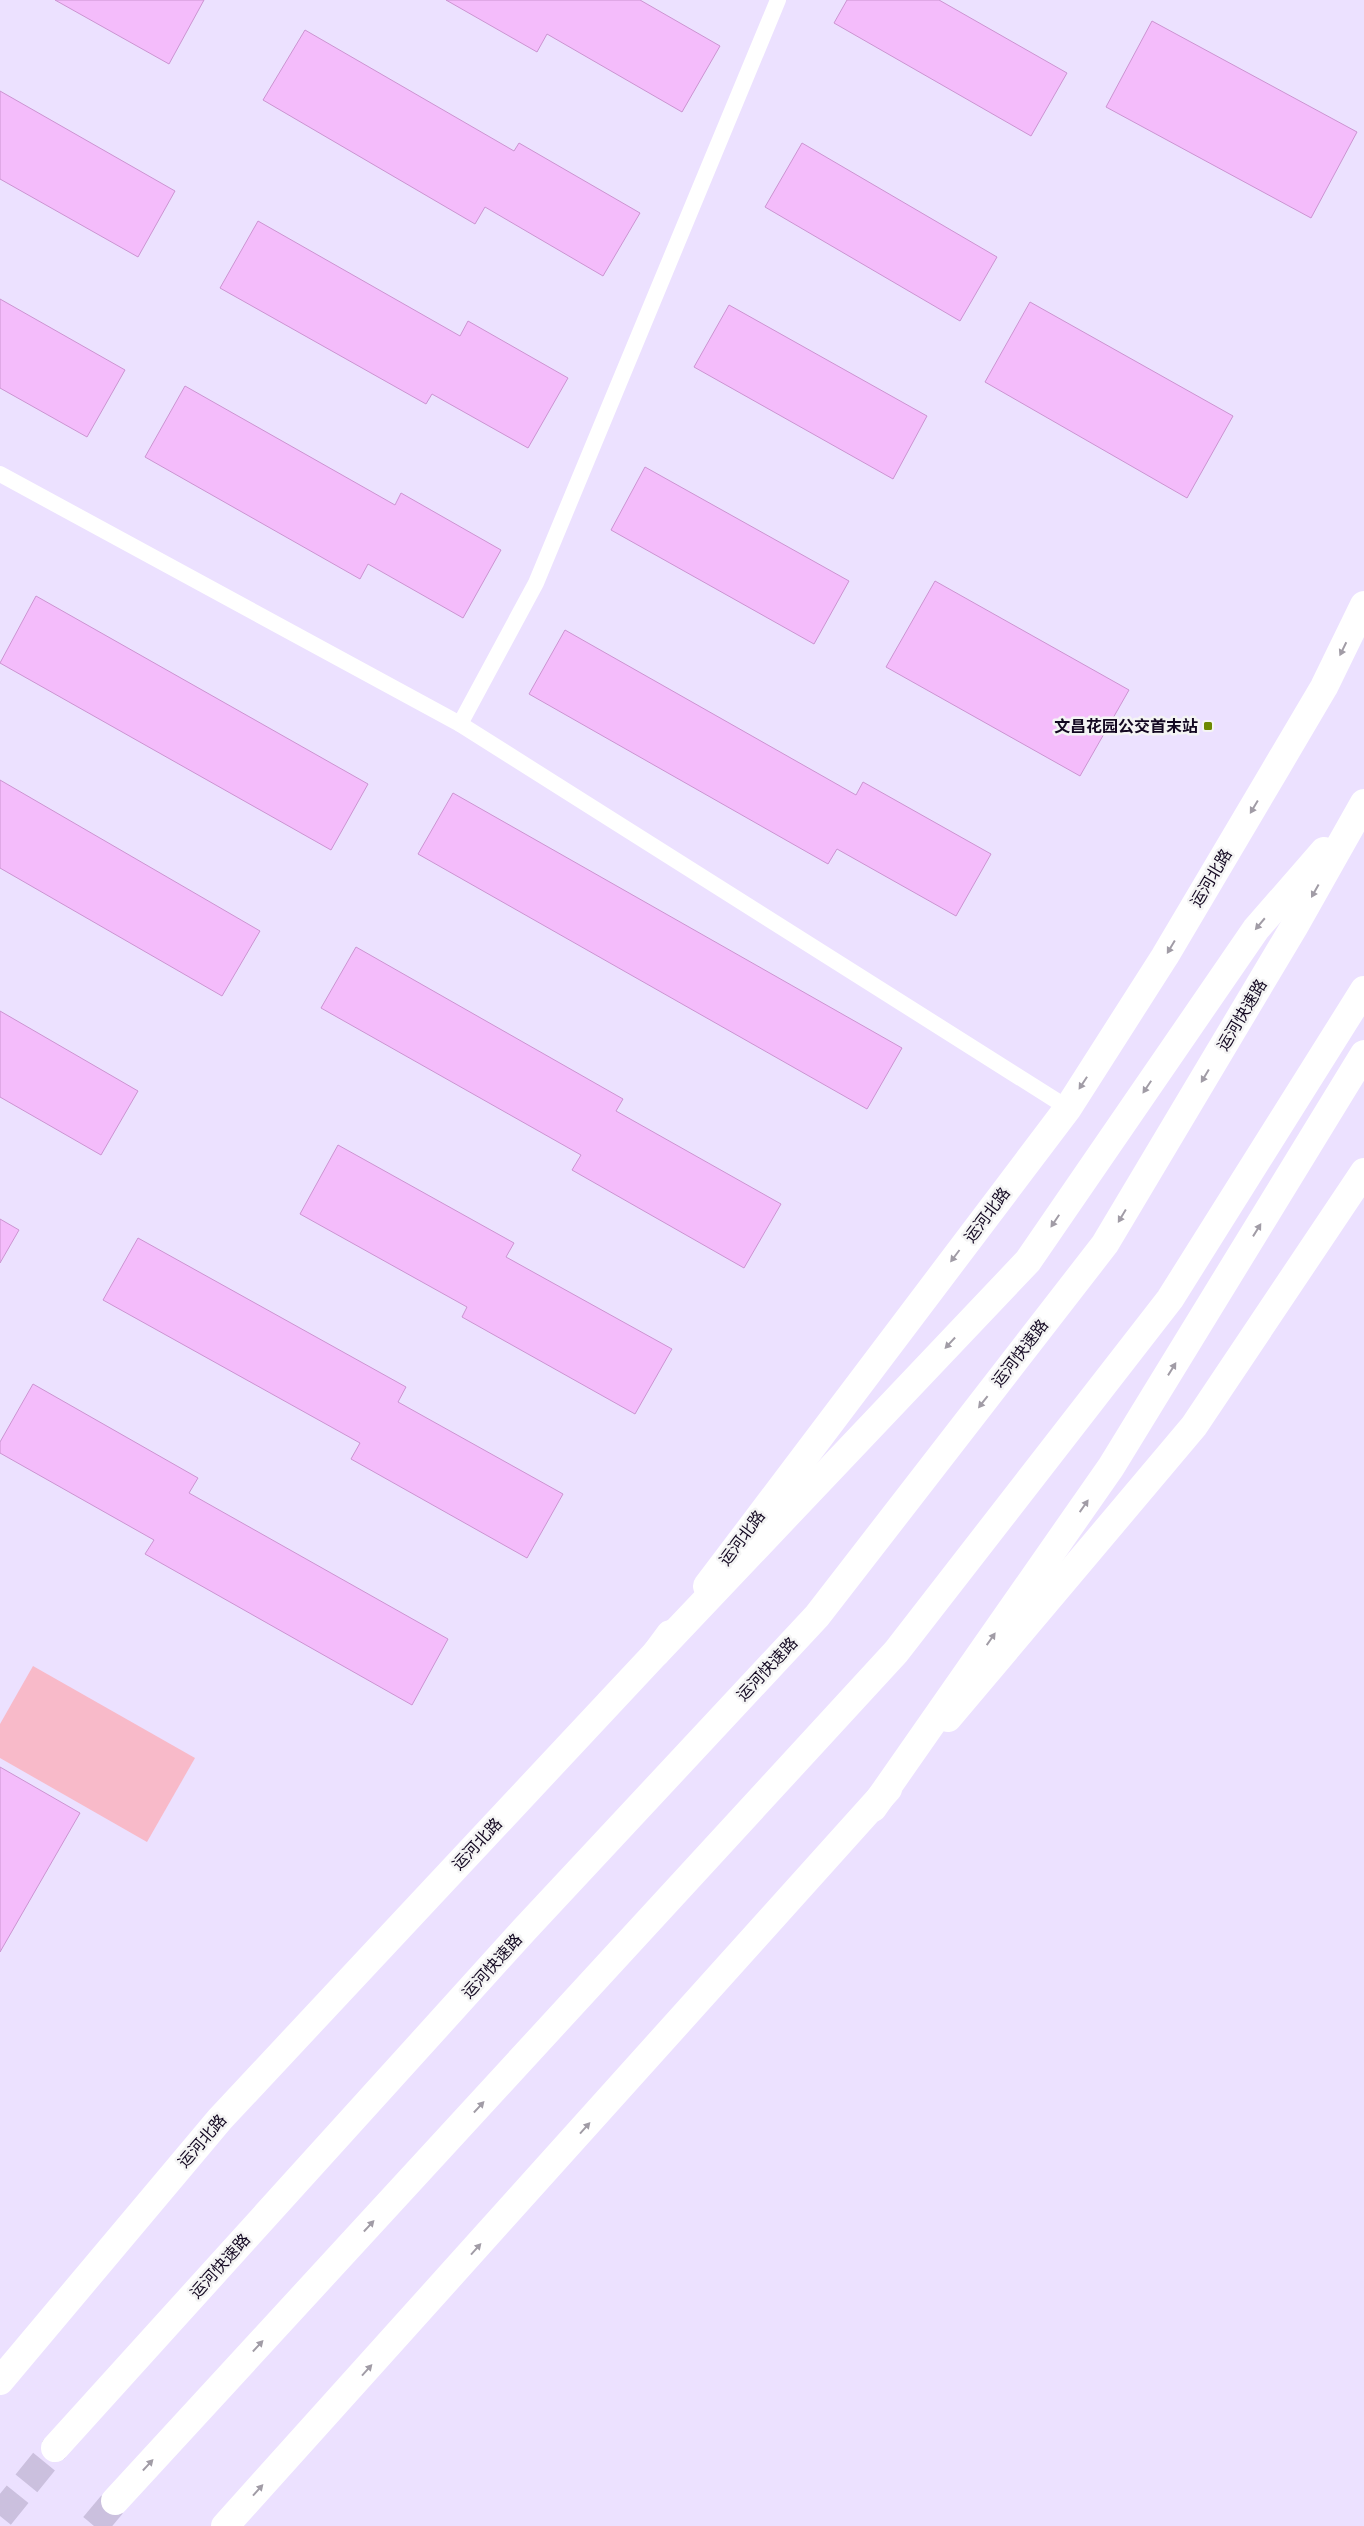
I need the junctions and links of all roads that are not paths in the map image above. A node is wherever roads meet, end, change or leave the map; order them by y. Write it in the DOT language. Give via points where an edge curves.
graph roads {
  1 [pos="778,0"];
  2 [pos="0,474"];
  3 [pos="1364,605"];
  4 [pos="460,724"];
  5 [pos="1362,806"];
  6 [pos="1364,990"];
  7 [pos="1364,1054"];
  8 [pos="1068,1108"];
  9 [pos="1364,1172"];
  10 [pos="656,1653"];
  11 [pos="873,1808"];
  12 [pos="0,2381"];
  13 [pos="55,2448"];
  14 [pos="115,2501"];
  15 [pos="225,2526"];
  1 -- 4 [label="lane" via="536,583"];
  2 -- 4 [label="lane"];
  3 -- 8 [label="main road, 运河北路, one-way" via="1324,687 1165,956"];
  4 -- 8 [label="lane"];
  5 -- 10 [label="main road, one-way" via="1256,929 1028,1261"];
  5 -- 13 [label="main road, 运河快速路, one-way" via="1294,927 1105,1244 817,1616 524,1930"];
  14 -- 6 [label="main road, one-way" via="896,1652 1170,1299"];
  11 -- 7 [label="main road, one-way" via="1111,1467"];
  8 -- 10 [label="main road, 运河北路, one-way"];
  9 -- 11 [label="main road" via="1194,1426"];
  10 -- 12 [label="main road, 运河北路" via="220,2119"];
  15 -- 11 [label="main road, one-way"];
}
